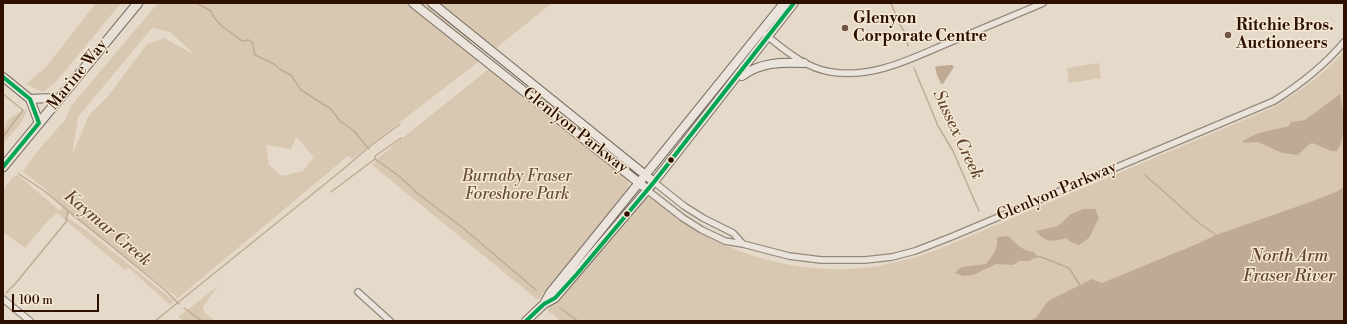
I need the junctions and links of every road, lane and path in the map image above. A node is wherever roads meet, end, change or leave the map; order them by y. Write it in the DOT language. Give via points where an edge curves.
graph roads {
  1 [pos="138,3"];
  2 [pos="414,3"];
  3 [pos="432,3"];
  4 [pos="784,3"];
  5 [pos="794,3"];
  6 [pos="1043,3"];
  7 [pos="761,31"];
  8 [pos="769,37"];
  9 [pos="1344,42"];
  10 [pos="804,63"];
  11 [pos="3,76"];
  12 [pos="733,82"];
  13 [pos="30,99"];
  14 [pos="59,99"];
  15 [pos="39,122"];
  16 [pos="3,167"];
  17 [pos="644,175"];
  18 [pos="639,182"];
  19 [pos="654,182"];
  20 [pos="647,190"];
  21 [pos="743,244"];
  22 [pos="358,292"];
  23 [pos="3,299"];
  24 [pos="544,304"];
  25 [pos="30,321"];
  26 [pos="390,321"];
  27 [pos="526,321"];
  1 -- 14 [label="main road, Marine Way"];
  2 -- 18 [label="street, Glenlyon Parkway"];
  3 -- 17 [label="street, Glenlyon Parkway"];
  4 -- 7 [label="street"];
  5 -- 8 [label="street"];
  6 -- 10 [label="street" via="901,63 870,72 831,72"];
  7 -- 8 [label="street"];
  7 -- 17 [label="street"];
  8 -- 10 [label="street"];
  8 -- 12 [label="street"];
  9 -- 21 [label="street, Glenlyon Parkway" via="1319,69 1274,101 915,251 865,260 821,260 789,256"];
  10 -- 12 [label="street" via="768,63 751,69"];
  11 -- 13 [label="street"];
  12 -- 19 [label="street"];
  13 -- 14 [label="street"];
  13 -- 15 [label="street"];
  14 -- 15 [label="main road, Marine Way"];
  15 -- 16 [label="main road, Marine Way"];
  17 -- 18 [label="street"];
  17 -- 19 [label="street, Glenlyon Parkway"];
  18 -- 20 [label="street, Glenlyon Parkway"];
  18 -- 24 [label="street" via="550,293"];
  19 -- 20 [label="street"];
  19 -- 21 [label="street, Glenlyon Parkway" via="684,206 733,233"];
  20 -- 21 [label="street, Glenlyon Parkway" via="702,230 725,241"];
  20 -- 24 [label="street" via="566,286 555,298"];
  22 -- 26 [label="street"];
  23 -- 25 [label="street"];
  24 -- 27 [label="street"];
}
